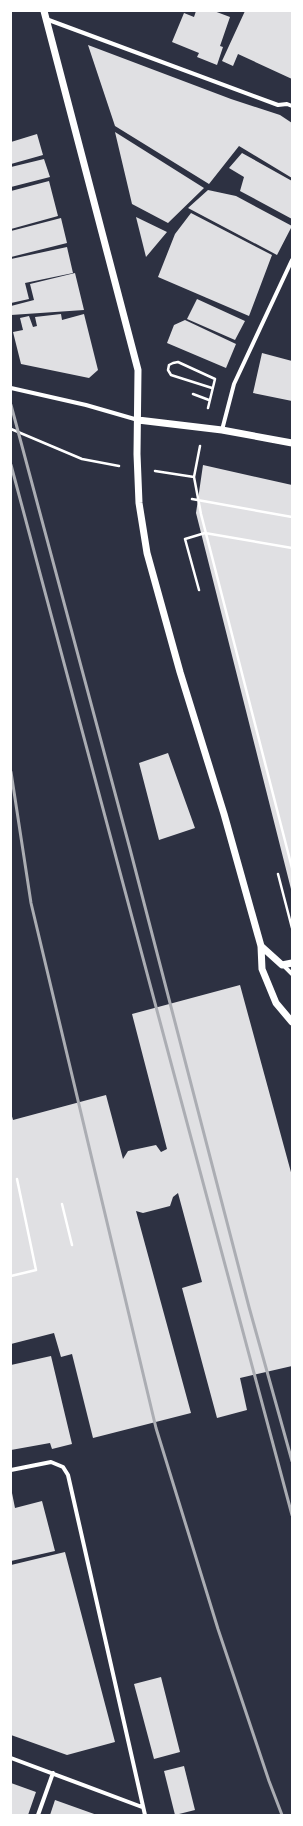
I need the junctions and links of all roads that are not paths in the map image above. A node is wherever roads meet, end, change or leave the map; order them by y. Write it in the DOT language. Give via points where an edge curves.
graph roads {
  1 [pos="44,11"];
  2 [pos="46,19"];
  3 [pos="292,106"];
  4 [pos="292,260"];
  5 [pos="11,388"];
  6 [pos="138,420"];
  7 [pos="222,430"];
  8 [pos="292,443"];
  9 [pos="261,946"];
  10 [pos="292,963"];
  11 [pos="282,964"];
  12 [pos="292,974"];
  13 [pos="292,1022"];
  14 [pos="11,1470"];
  15 [pos="11,1758"];
  16 [pos="53,1773"];
  17 [pos="142,1807"];
  18 [pos="38,1815"];
  19 [pos="145,1815"];
  1 -- 2 [label="street"];
  2 -- 3 [label="street" via="278,105"];
  2 -- 6 [label="street" via="138,370"];
  4 -- 7 [label="street" via="234,384"];
  5 -- 6 [label="street"];
  6 -- 7 [label="street"];
  6 -- 9 [label="street" via="139,503 147,553"];
  7 -- 8 [label="street"];
  9 -- 11 [label="street"];
  9 -- 13 [label="street" via="262,969 276,1003"];
  10 -- 11 [label="street"];
  11 -- 12 [label="street"];
  14 -- 17 [label="street" via="51,1462 64,1467"];
  15 -- 16 [label="street"];
  16 -- 17 [label="street"];
  16 -- 18 [label="street"];
  17 -- 19 [label="street"];
}
